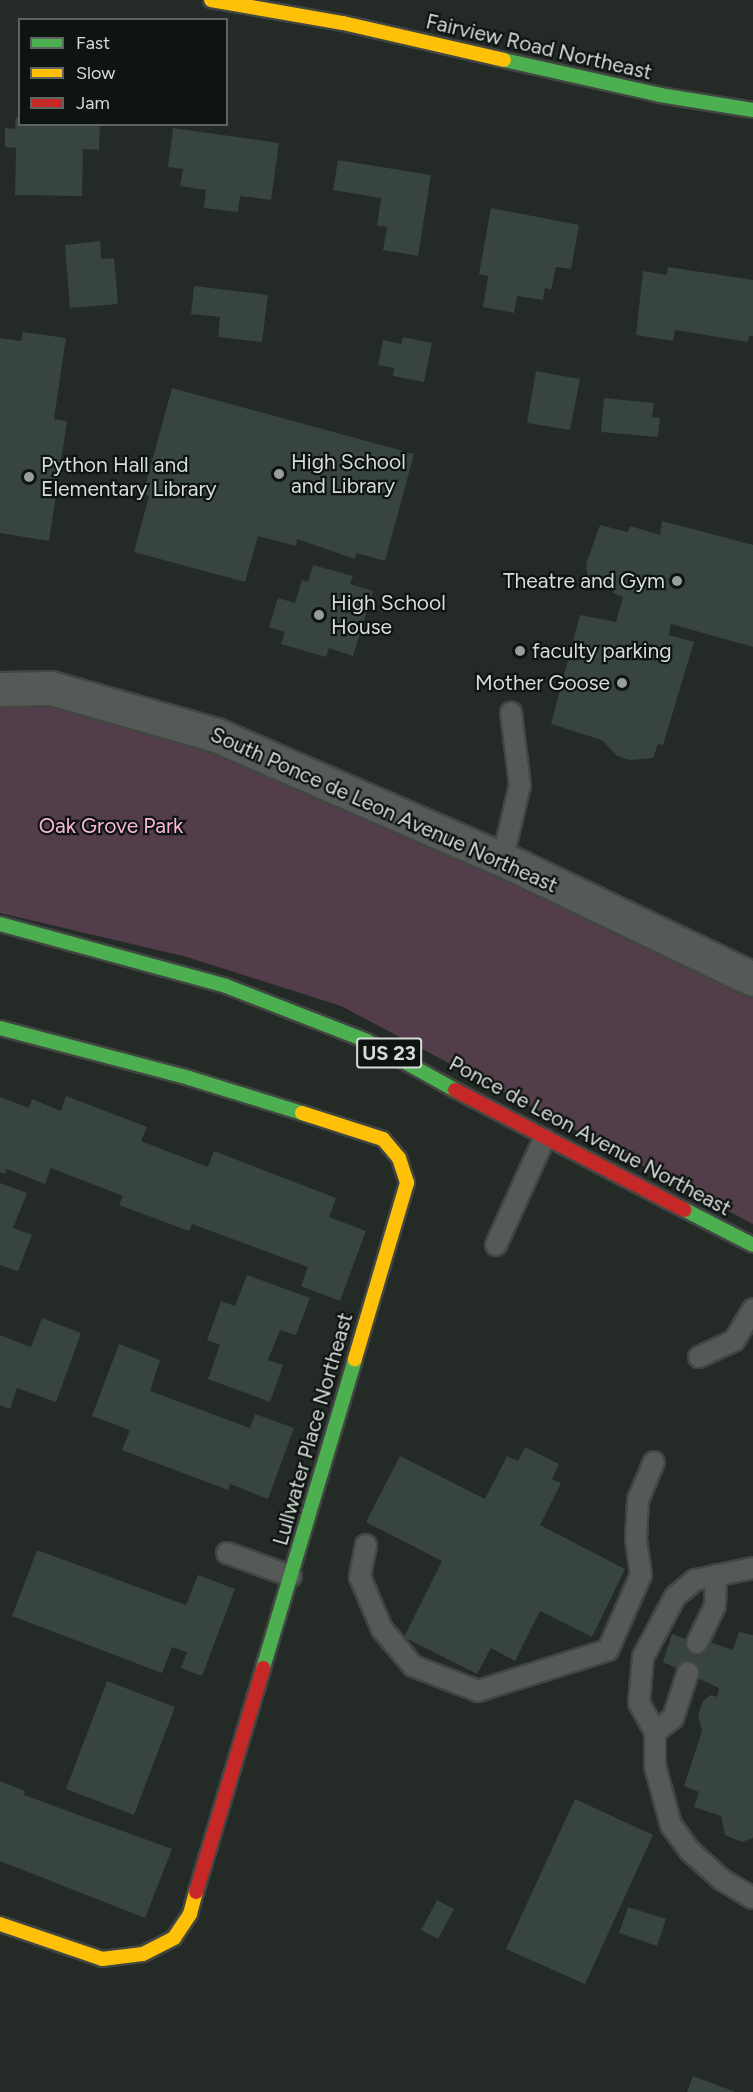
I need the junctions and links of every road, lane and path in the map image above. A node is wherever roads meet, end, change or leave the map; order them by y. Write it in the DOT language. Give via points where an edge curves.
graph roads {
  1 [pos="211,0"];
  2 [pos="753,110"];
  3 [pos="0,688"];
  4 [pos="511,713"];
  5 [pos="502,861"];
  6 [pos="0,924"];
  7 [pos="753,979"];
  8 [pos="0,1028"];
  9 [pos="544,1139"];
  10 [pos="496,1245"];
  11 [pos="753,1245"];
  12 [pos="753,1309"];
  13 [pos="699,1357"];
  14 [pos="654,1462"];
  15 [pos="366,1545"];
  16 [pos="227,1553"];
  17 [pos="753,1568"];
  18 [pos="716,1575"];
  19 [pos="291,1576"];
  20 [pos="697,1643"];
  21 [pos="688,1672"];
  22 [pos="655,1732"];
  23 [pos="753,1898"];
  24 [pos="0,1924"];
  1 -- 2 [label="main road, Fairview Road Northeast" via="343,23 660,95"];
  3 -- 5 [label="street, South Ponce de Leon Avenue Northeast" via="51,688 216,735"];
  4 -- 5 [label="lane" via="520,785"];
  5 -- 7 [label="street, South Ponce de Leon Avenue Northeast"];
  6 -- 9 [label="main road, Ponce de Leon Avenue Northeast / US 23" via="226,986 367,1041"];
  8 -- 19 [label="main road, Lullwater Place Northeast" via="189,1078 382,1139 399,1158 407,1183"];
  9 -- 10 [label="lane"];
  9 -- 11 [label="main road, Ponce de Leon Avenue Northeast / US 23"];
  12 -- 13 [label="lane" via="734,1341"];
  14 -- 15 [label="lane" via="638,1500 636,1539 641,1575 608,1650 478,1691 413,1666 382,1629 360,1577"];
  16 -- 19 [label="lane"];
  17 -- 18 [label="lane"];
  18 -- 20 [label="lane" via="714,1606"];
  18 -- 22 [label="lane" via="695,1580 675,1597 643,1657 639,1703"];
  19 -- 24 [label="main road, Lullwater Place Northeast" via="190,1914 174,1938 143,1954 102,1959"];
  21 -- 22 [label="lane" via="673,1718"];
  22 -- 23 [label="lane" via="655,1766 671,1826 698,1858"];
}
